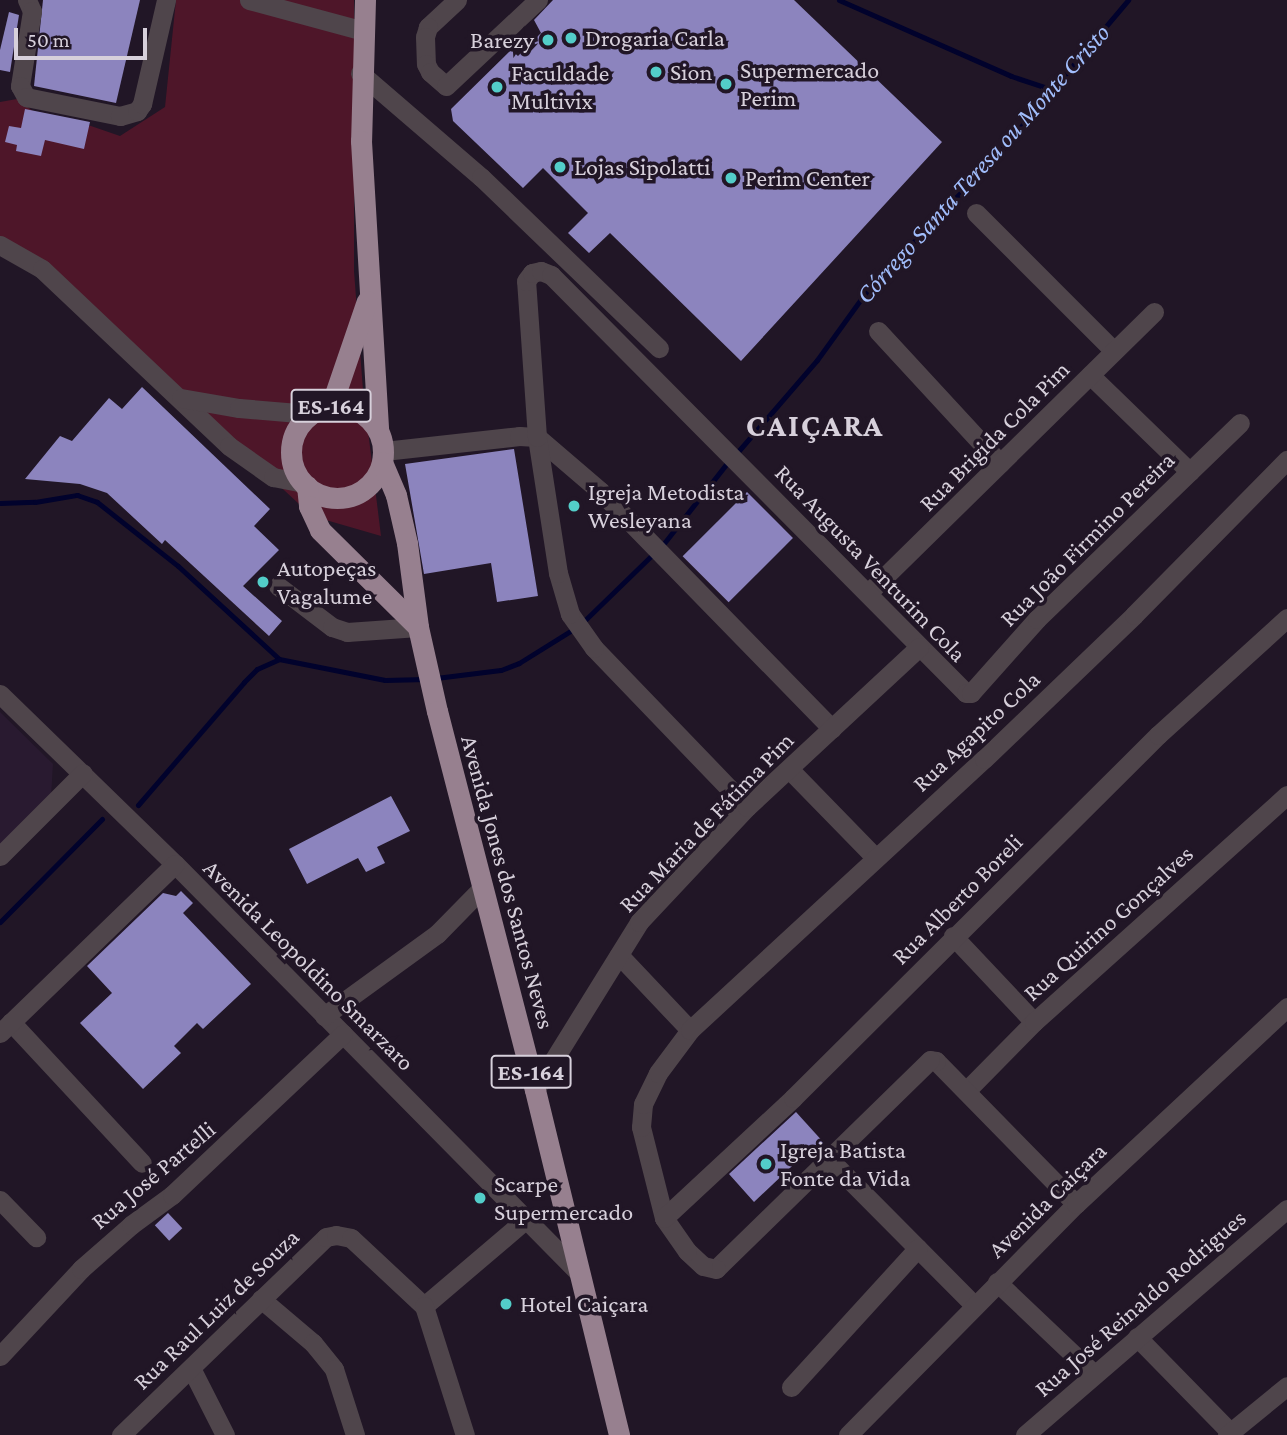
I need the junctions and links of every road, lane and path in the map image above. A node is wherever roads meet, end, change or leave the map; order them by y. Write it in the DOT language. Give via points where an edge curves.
graph roads {
  1 [pos="27,0"];
  2 [pos="166,0"];
  3 [pos="248,0"];
  4 [pos="457,0"];
  5 [pos="538,0"];
  6 [pos="367,11"];
  7 [pos="360,73"];
  8 [pos="976,213"];
  9 [pos="0,246"];
  10 [pos="371,289"];
  11 [pos="1154,312"];
  12 [pos="878,331"];
  13 [pos="659,348"];
  14 [pos="1114,351"];
  15 [pos="1090,375"];
  16 [pos="181,398"];
  17 [pos="331,406"];
  18 [pos="310,414"];
  19 [pos="1240,423"];
  20 [pos="378,429"];
  21 [pos="537,437"];
  22 [pos="383,457"];
  23 [pos="1287,460"];
  24 [pos="1000,463"];
  25 [pos="1190,472"];
  26 [pos="305,484"];
  27 [pos="278,586"];
  28 [pos="868,593"];
  29 [pos="1287,618"];
  30 [pos="418,627"];
  31 [pos="919,646"];
  32 [pos="971,693"];
  33 [pos="0,694"];
  34 [pos="832,729"];
  35 [pos="790,769"];
  36 [pos="83,773"];
  37 [pos="1287,795"];
  38 [pos="747,807"];
  39 [pos="0,856"];
  40 [pos="876,858"];
  41 [pos="175,864"];
  42 [pos="483,887"];
  43 [pos="953,936"];
  44 [pos="619,955"];
  45 [pos="1287,1007"];
  46 [pos="324,1016"];
  47 [pos="1034,1023"];
  48 [pos="6,1028"];
  49 [pos="690,1030"];
  50 [pos="343,1034"];
  51 [pos="535,1090"];
  52 [pos="966,1091"];
  53 [pos="828,1158"];
  54 [pos="142,1163"];
  55 [pos="0,1200"];
  56 [pos="1076,1204"];
  57 [pos="1287,1209"];
  58 [pos="664,1218"];
  59 [pos="524,1221"];
  60 [pos="36,1237"];
  61 [pos="918,1248"];
  62 [pos="580,1274"];
  63 [pos="997,1282"];
  64 [pos="261,1299"];
  65 [pos="974,1305"];
  66 [pos="424,1306"];
  67 [pos="1137,1337"];
  68 [pos="0,1356"];
  69 [pos="191,1368"];
  70 [pos="1094,1374"];
  71 [pos="1287,1386"];
  72 [pos="791,1387"];
  73 [pos="1230,1434"];
  74 [pos="121,1435"];
  75 [pos="225,1435"];
  76 [pos="355,1435"];
  77 [pos="465,1435"];
  78 [pos="619,1435"];
  79 [pos="848,1435"];
  80 [pos="1025,1435"];
  1 -- 2 [label="street" via="32,11 20,86 26,97 120,116 137,111 142,104"];
  3 -- 6 [label="street"];
  4 -- 5 [label="street" via="428,27 425,37 425,64 446,86"];
  6 -- 7 [label="highway, Avenida Jones dos Santos Neves / ES-164"];
  7 -- 10 [label="highway, Avenida Jones dos Santos Neves / ES-164"];
  7 -- 13 [label="street" via="481,177"];
  8 -- 14 [label="street"];
  9 -- 16 [label="street" via="42,269"];
  10 -- 17 [label="highway, Avenida Jones dos Santos Neves / ES-164"];
  10 -- 20 [label="highway, Avenida Jones dos Santos Neves / ES-164"];
  11 -- 14 [label="street, Rua Brigida Cola Pim"];
  12 -- 24 [label="street"];
  14 -- 15 [label="street, Rua Brigida Cola Pim"];
  15 -- 24 [label="street, Rua Brigida Cola Pim"];
  15 -- 25 [label="street"];
  16 -- 18 [label="street"];
  16 -- 26 [label="street" via="251,463 273,477"];
  17 -- 18 [label="highway, ES-164"];
  17 -- 20 [label="highway, ES-164" via="353,408"];
  18 -- 26 [label="highway, ES-164" via="296,430 291,452"];
  19 -- 25 [label="street, Rua João Firmino Pereira"];
  20 -- 22 [label="highway, Avenida Jones dos Santos Neves / ES-164"];
  21 -- 22 [label="street"];
  21 -- 28 [label="street, Rua Augusta Venturim Cola" via="526,281 541,271 551,275"];
  21 -- 34 [label="street" via="574,467"];
  21 -- 38 [label="street" via="558,573 573,620"];
  22 -- 26 [label="highway" via="373,482 354,495 332,498"];
  22 -- 30 [label="highway, Avenida Jones dos Santos Neves / ES-164" via="407,543"];
  23 -- 40 [label="street, Rua Agapito Cola" via="1134,615"];
  24 -- 28 [label="street, Rua Brigida Cola Pim"];
  25 -- 32 [label="street, Rua João Firmino Pereira" via="1038,619"];
  26 -- 30 [label="highway, ES-164" via="320,530"];
  27 -- 30 [label="street" via="332,627 347,632"];
  28 -- 31 [label="street, Rua Augusta Venturim Cola"];
  29 -- 43 [label="street, Rua Alberto Boreli" via="1158,735"];
  30 -- 42 [label="highway, Avenida Jones dos Santos Neves / ES-164"];
  31 -- 32 [label="street, Rua Augusta Venturim Cola" via="960,690"];
  31 -- 34 [label="street, Rua Maria de Fátima Pim"];
  33 -- 36 [label="street, Avenida Leopoldino Smarzaro"];
  34 -- 35 [label="street, Rua Maria de Fátima Pim"];
  35 -- 38 [label="street, Rua Maria de Fátima Pim"];
  35 -- 40 [label="street"];
  36 -- 39 [label="street"];
  36 -- 41 [label="street, Avenida Leopoldino Smarzaro"];
  37 -- 47 [label="street, Rua Quirino Gonçalves"];
  38 -- 44 [label="street, Rua Maria de Fátima Pim" via="639,922"];
  40 -- 49 [label="street, Rua Agapito Cola"];
  41 -- 46 [label="street, Avenida Leopoldino Smarzaro"];
  41 -- 48 [label="street"];
  42 -- 46 [label="street" via="437,934"];
  42 -- 51 [label="highway, Avenida Jones dos Santos Neves / ES-164"];
  43 -- 47 [label="street"];
  43 -- 58 [label="street, Rua Alberto Boreli" via="793,1098"];
  44 -- 49 [label="street"];
  44 -- 51 [label="street, Rua Maria de Fátima Pim"];
  45 -- 56 [label="street, Avenida Caiçara"];
  46 -- 50 [label="street, Avenida Leopoldino Smarzaro"];
  47 -- 52 [label="street, Rua Quirino Gonçalves"];
  48 -- 54 [label="street"];
  49 -- 58 [label="street, Rua Agapito Cola" via="658,1073 643,1104 641,1127"];
  50 -- 59 [label="street, Avenida Leopoldino Smarzaro"];
  50 -- 68 [label="street, Rua José Partelli" via="172,1195 81,1269"];
  51 -- 62 [label="highway, Avenida Jones dos Santos Neves / ES-164"];
  52 -- 53 [label="street" via="936,1061 924,1062"];
  52 -- 56 [label="street"];
  53 -- 58 [label="street" via="716,1269 703,1266 687,1251"];
  53 -- 61 [label="street"];
  55 -- 60 [label="street"];
  56 -- 63 [label="street, Avenida Caiçara"];
  57 -- 67 [label="street, Rua José Reinaldo Rodrigues"];
  59 -- 62 [label="street, Avenida Leopoldino Smarzaro"];
  59 -- 66 [label="street"];
  61 -- 65 [label="street"];
  61 -- 72 [label="street"];
  62 -- 78 [label="highway, Avenida Jones dos Santos Neves / ES-164"];
  63 -- 65 [label="street, Avenida Caiçara"];
  63 -- 70 [label="street"];
  64 -- 66 [label="street, Rua Raul Luiz de Souza" via="326,1237 342,1235 351,1238"];
  64 -- 69 [label="street, Rua Raul Luiz de Souza"];
  64 -- 76 [label="street" via="313,1343 334,1369"];
  65 -- 79 [label="street, Avenida Caiçara"];
  66 -- 77 [label="street"];
  67 -- 70 [label="street, Rua José Reinaldo Rodrigues"];
  67 -- 73 [label="street"];
  69 -- 74 [label="street, Rua Raul Luiz de Souza"];
  69 -- 75 [label="street"];
  70 -- 80 [label="street, Rua José Reinaldo Rodrigues"];
  71 -- 73 [label="street"];
}
